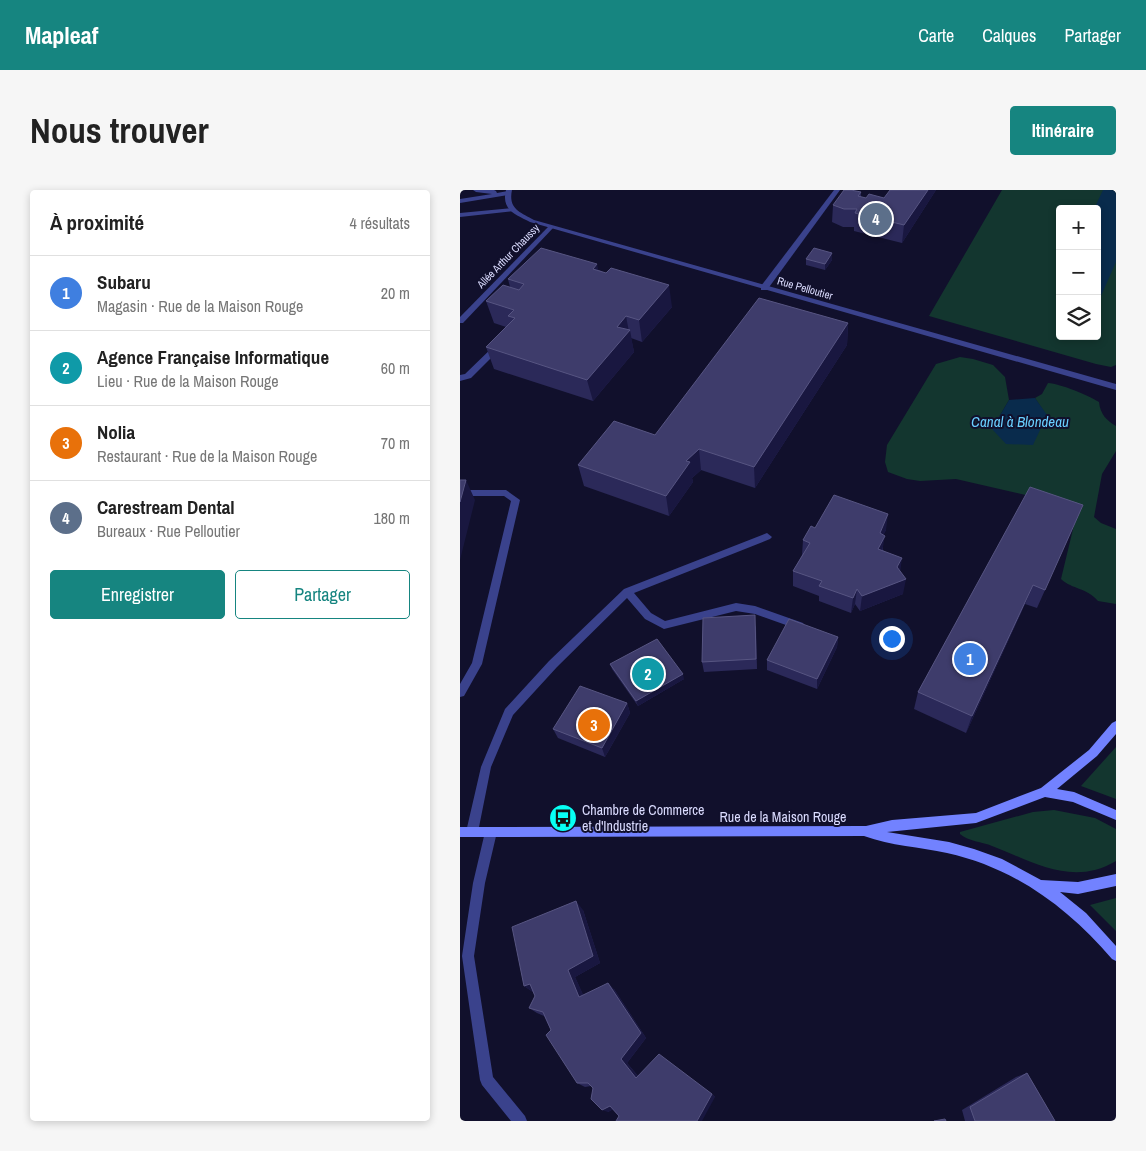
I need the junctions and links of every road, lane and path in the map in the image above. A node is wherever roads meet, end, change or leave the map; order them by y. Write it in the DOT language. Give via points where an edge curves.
graph roads {
  1 [pos="476,190"];
  2 [pos="837,190"];
  3 [pos="508,191"];
  4 [pos="460,201"];
  5 [pos="512,210"];
  6 [pos="460,215"];
  7 [pos="551,227"];
  8 [pos="764,288"];
  9 [pos="460,321"];
  10 [pos="501,343"];
  11 [pos="460,378"];
  12 [pos="1116,387"];
  13 [pos="460,492"];
  14 [pos="767,536"];
  15 [pos="627,592"];
  16 [pos="807,629"];
  17 [pos="460,693"];
  18 [pos="1116,726"];
  19 [pos="1045,792"];
  20 [pos="1116,815"];
  21 [pos="460,832"];
  22 [pos="472,832"];
  23 [pos="491,832"];
  24 [pos="866,832"];
  25 [pos="1116,880"];
  26 [pos="1040,884"];
  27 [pos="1116,955"];
  28 [pos="520,1121"];
  1 -- 3 [label="street"];
  2 -- 8 [label="street"];
  3 -- 4 [label="street"];
  3 -- 5 [label="street"];
  5 -- 6 [label="street"];
  5 -- 7 [label="street, Rue Pelloutier"];
  7 -- 8 [label="street, Rue Pelloutier"];
  7 -- 9 [label="street, Allée Arthur Chaussy"];
  8 -- 12 [label="street, Rue Pelloutier"];
  10 -- 11 [label="street" via="468,376"];
  13 -- 17 [label="street" via="506,493 516,500 477,664"];
  14 -- 15 [label="street"];
  15 -- 16 [label="street" via="648,616 664,625 736,607 755,610"];
  15 -- 22 [label="street" via="509,712 486,767"];
  18 -- 19 [label="street" via="1093,753"];
  19 -- 20 [label="street" via="1074,797"];
  19 -- 24 [label="street" via="976,818 892,825"];
  21 -- 22 [label="street, Rue de la Maison Rouge"];
  22 -- 23 [label="street, Rue de la Maison Rouge"];
  23 -- 24 [label="street, Rue de la Maison Rouge"];
  23 -- 28 [label="street" via="468,956 486,1080"];
  24 -- 26 [label="street" via="892,840 947,847 977,855"];
  25 -- 26 [label="street" via="1078,888"];
  26 -- 27 [label="street" via="1076,912"];
}
